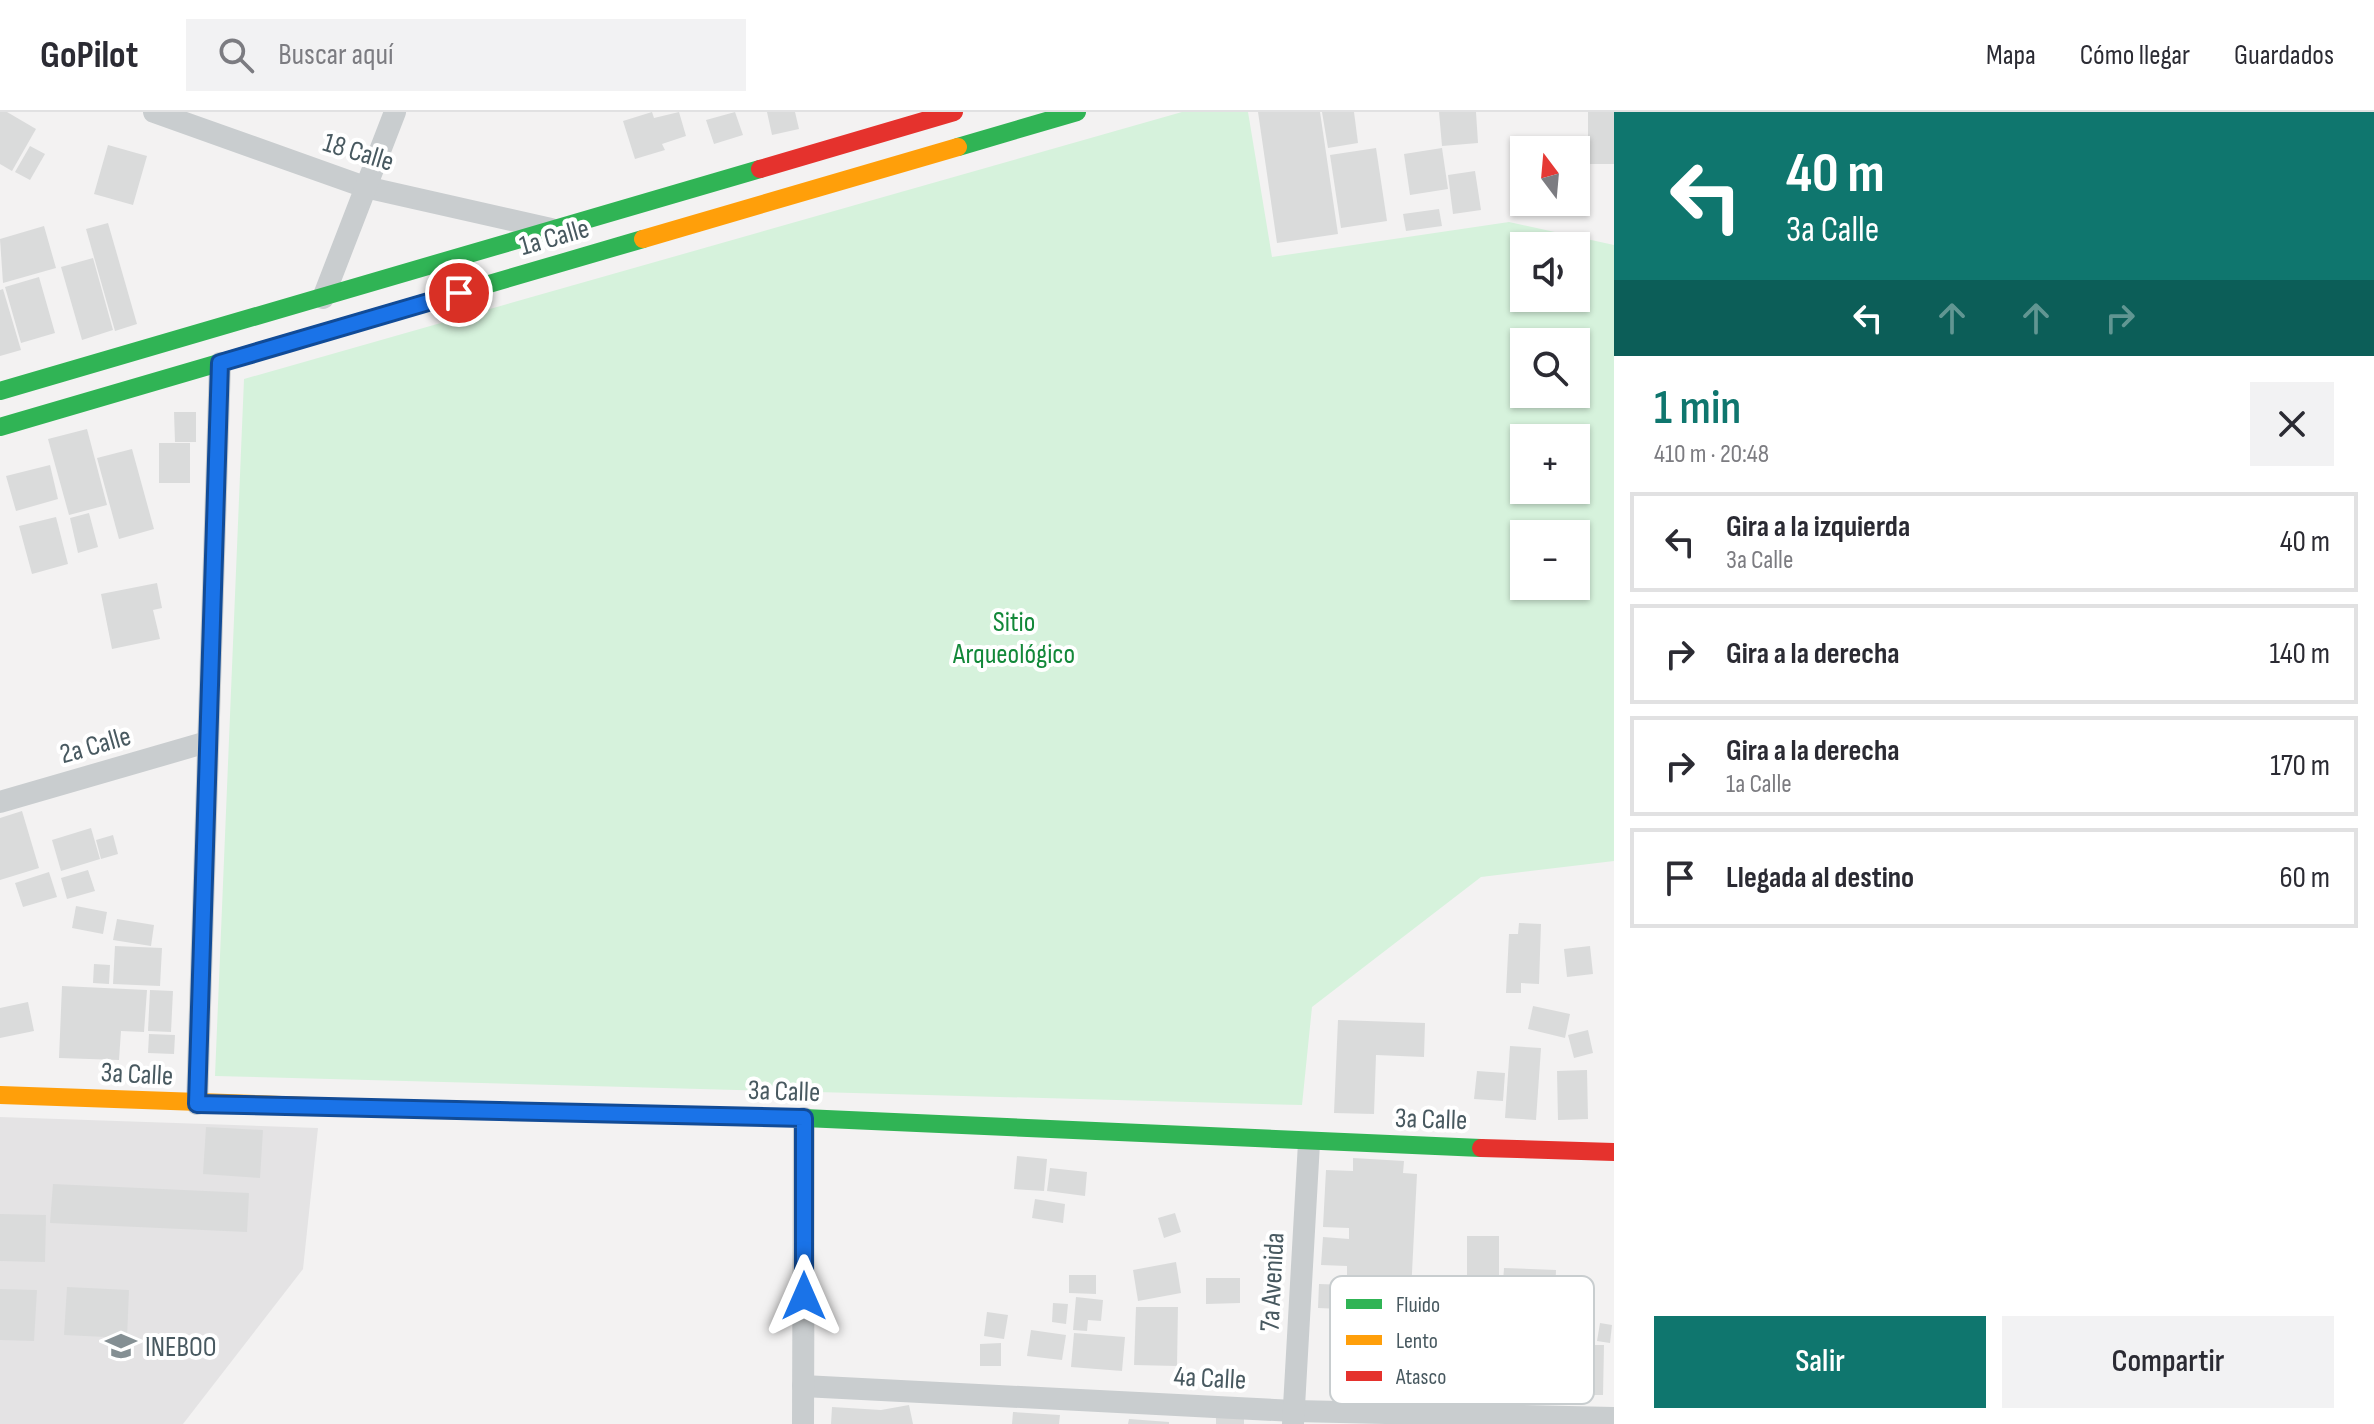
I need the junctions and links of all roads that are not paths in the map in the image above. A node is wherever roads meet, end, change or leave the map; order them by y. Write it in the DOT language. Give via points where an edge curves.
graph roads {
  1 [pos="154,112"];
  2 [pos="395,112"];
  3 [pos="955,112"];
  4 [pos="1077,112"];
  5 [pos="967,144"];
  6 [pos="365,187"];
  7 [pos="551,229"];
  8 [pos="323,298"];
  9 [pos="220,363"];
  10 [pos="0,391"];
  11 [pos="0,427"];
  12 [pos="207,742"];
  13 [pos="0,802"];
  14 [pos="0,1095"];
  15 [pos="197,1104"];
  16 [pos="804,1118"];
  17 [pos="1309,1143"];
  18 [pos="1614,1152"];
  19 [pos="803,1386"];
  20 [pos="1294,1418"];
  21 [pos="1614,1418"];
  22 [pos="803,1424"];
  1 -- 6 [label="street, 18 Calle"];
  2 -- 6 [label="street"];
  3 -- 5 [label="street"];
  3 -- 7 [label="main road, 1a Calle"];
  4 -- 5 [label="main road, 1a Calle"];
  5 -- 9 [label="main road, 1a Calle"];
  6 -- 7 [label="street, 18 Calle"];
  6 -- 8 [label="street"];
  7 -- 8 [label="main road, 1a Calle"];
  8 -- 10 [label="main road, 1a Calle"];
  9 -- 11 [label="main road, 1a Calle"];
  9 -- 12 [label="street"];
  12 -- 13 [label="street, 2a Calle"];
  12 -- 15 [label="street"];
  14 -- 15 [label="main road, 3a Calle"];
  15 -- 16 [label="main road, 3a Calle"];
  16 -- 17 [label="main road, 3a Calle"];
  16 -- 19 [label="street"];
  17 -- 18 [label="main road, 3a Calle"];
  17 -- 20 [label="street, 7a Avenida"];
  19 -- 20 [label="street, 4a Calle"];
  19 -- 22 [label="street"];
  20 -- 21 [label="street, 4a Calle"];
}
